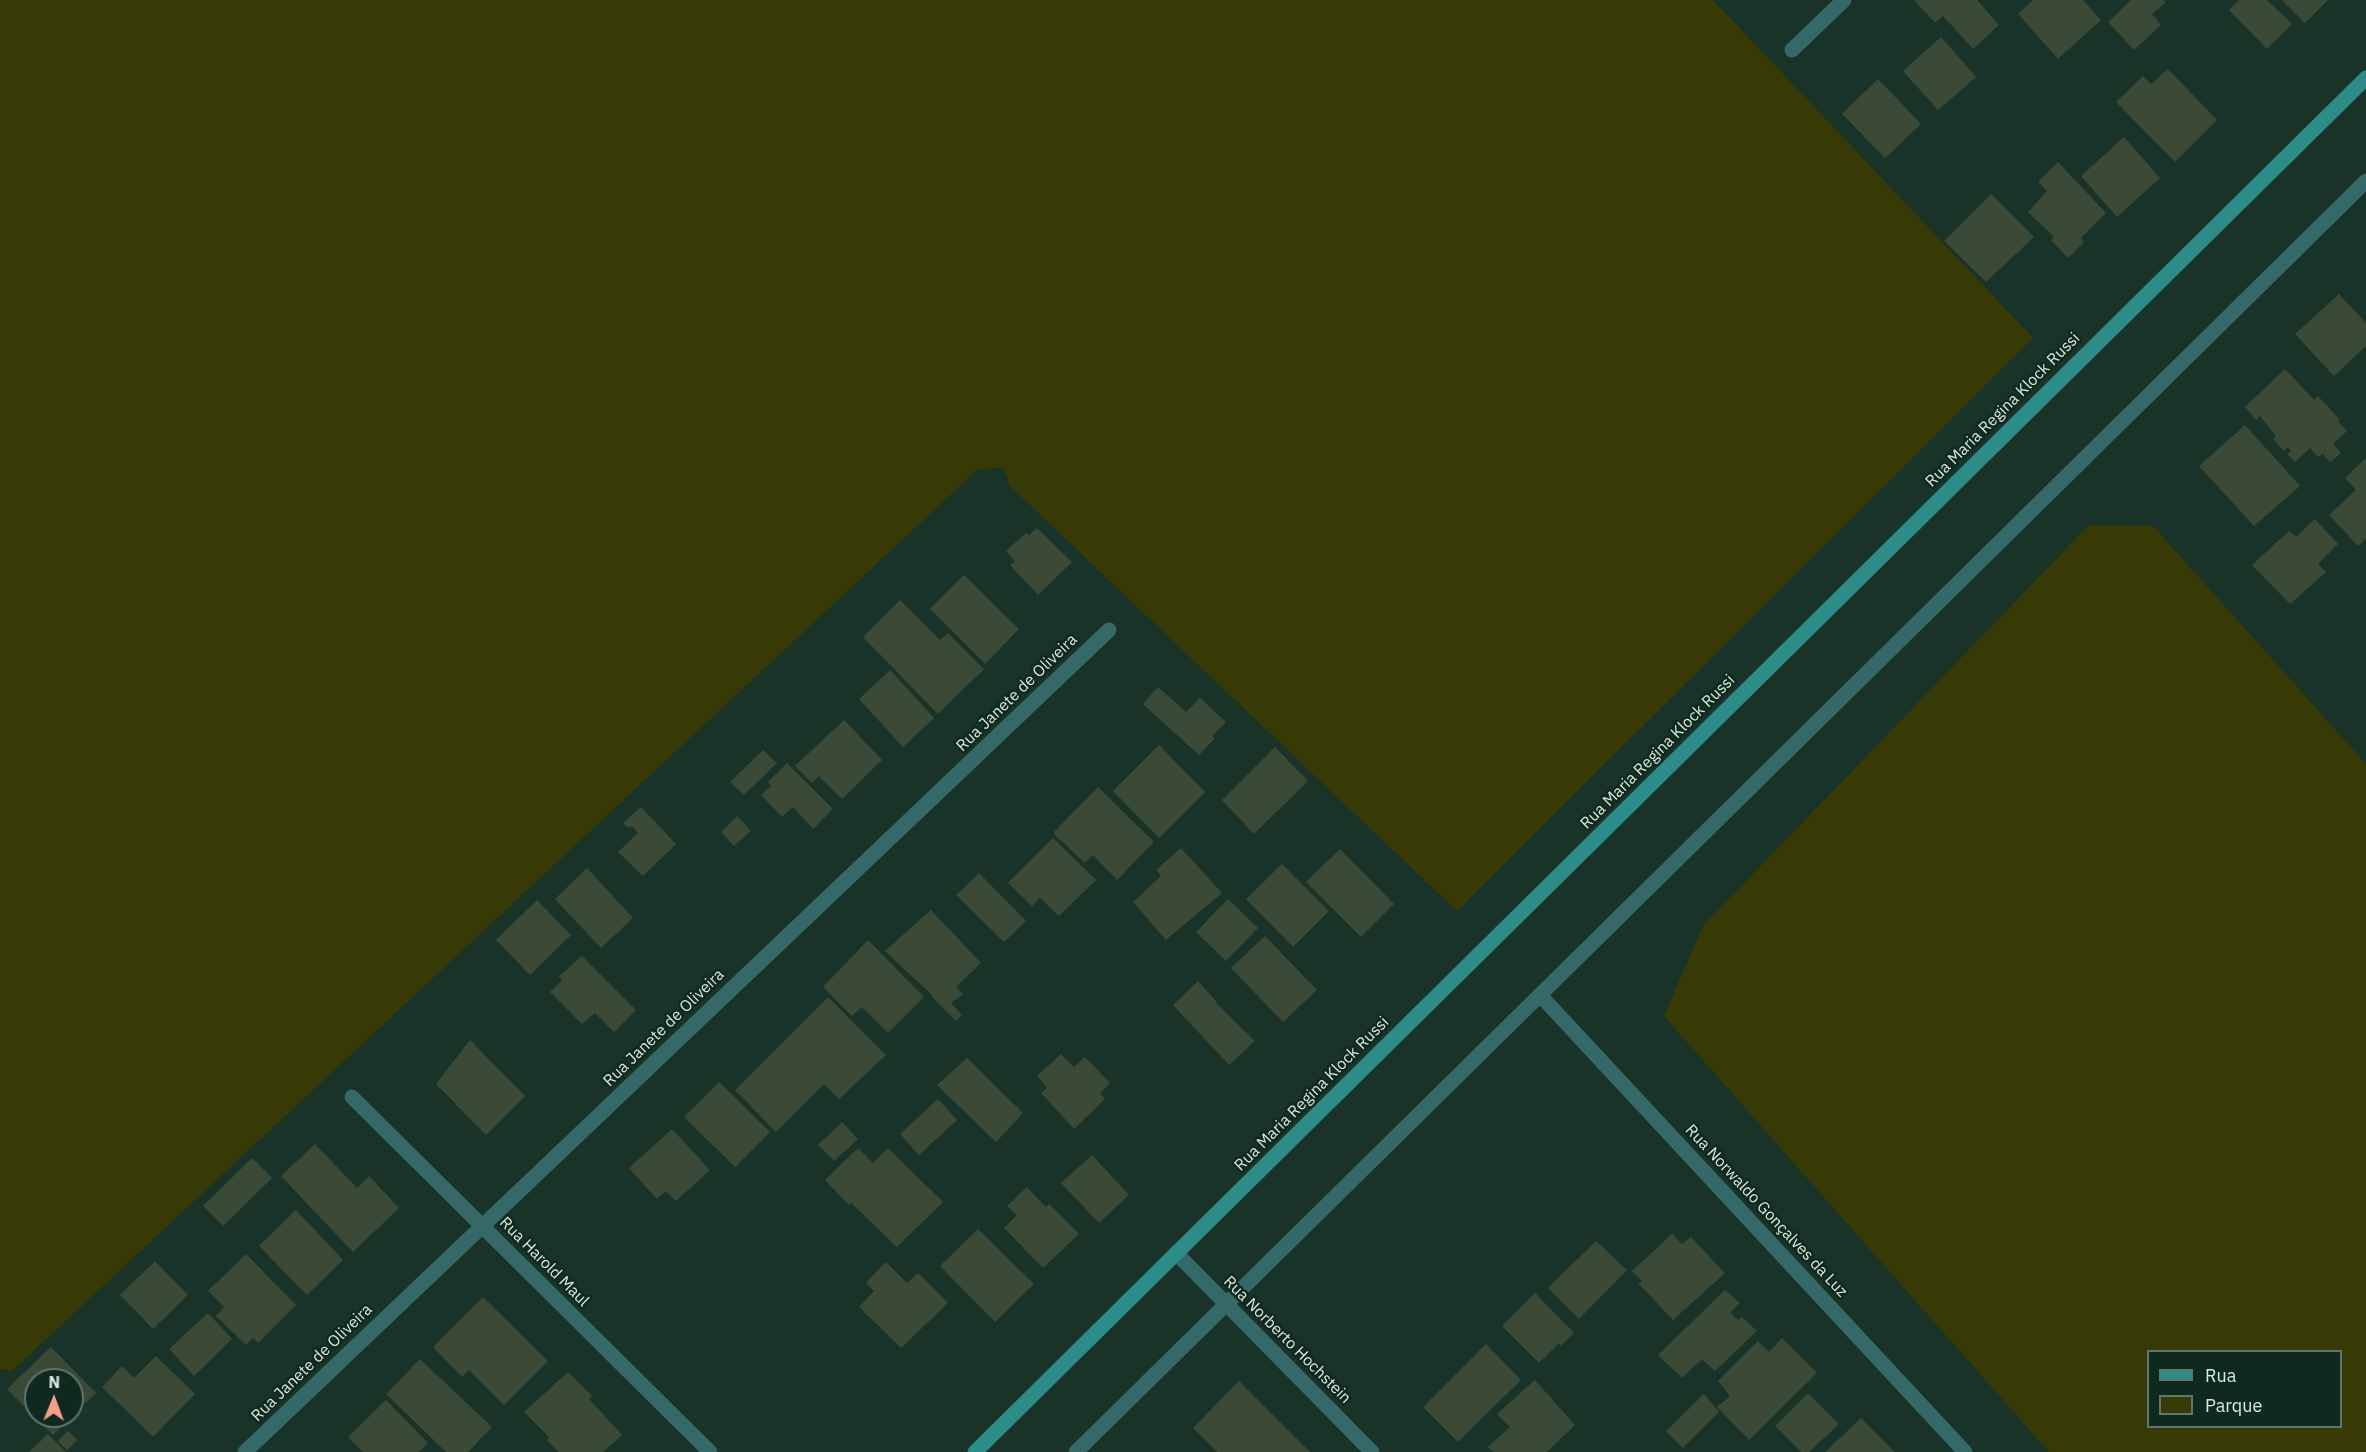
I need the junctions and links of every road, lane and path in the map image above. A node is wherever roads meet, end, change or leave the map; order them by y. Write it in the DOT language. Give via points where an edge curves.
graph roads {
  1 [pos="1844,0"];
  2 [pos="1792,50"];
  3 [pos="2366,78"];
  4 [pos="2366,181"];
  5 [pos="1109,630"];
  6 [pos="1540,995"];
  7 [pos="352,1097"];
  8 [pos="482,1226"];
  9 [pos="1176,1253"];
  10 [pos="1226,1304"];
  11 [pos="245,1452"];
  12 [pos="710,1452"];
  13 [pos="975,1452"];
  14 [pos="1076,1452"];
  15 [pos="1372,1452"];
  16 [pos="1965,1452"];
  1 -- 2 [label="street"];
  3 -- 9 [label="street, Rua Maria Regina Klock Russi"];
  4 -- 6 [label="street"];
  5 -- 8 [label="street, Rua Janete de Oliveira"];
  6 -- 10 [label="street"];
  6 -- 16 [label="street, Rua Norwaldo Gonçalves da Luz"];
  7 -- 8 [label="street, Rua Harold Maul"];
  8 -- 11 [label="street, Rua Janete de Oliveira"];
  8 -- 12 [label="street, Rua Harold Maul"];
  9 -- 10 [label="street, Rua Norberto Hochstein"];
  9 -- 13 [label="street, Rua Maria Regina Klock Russi"];
  10 -- 14 [label="street"];
  10 -- 15 [label="street, Rua Norberto Hochstein"];
}
